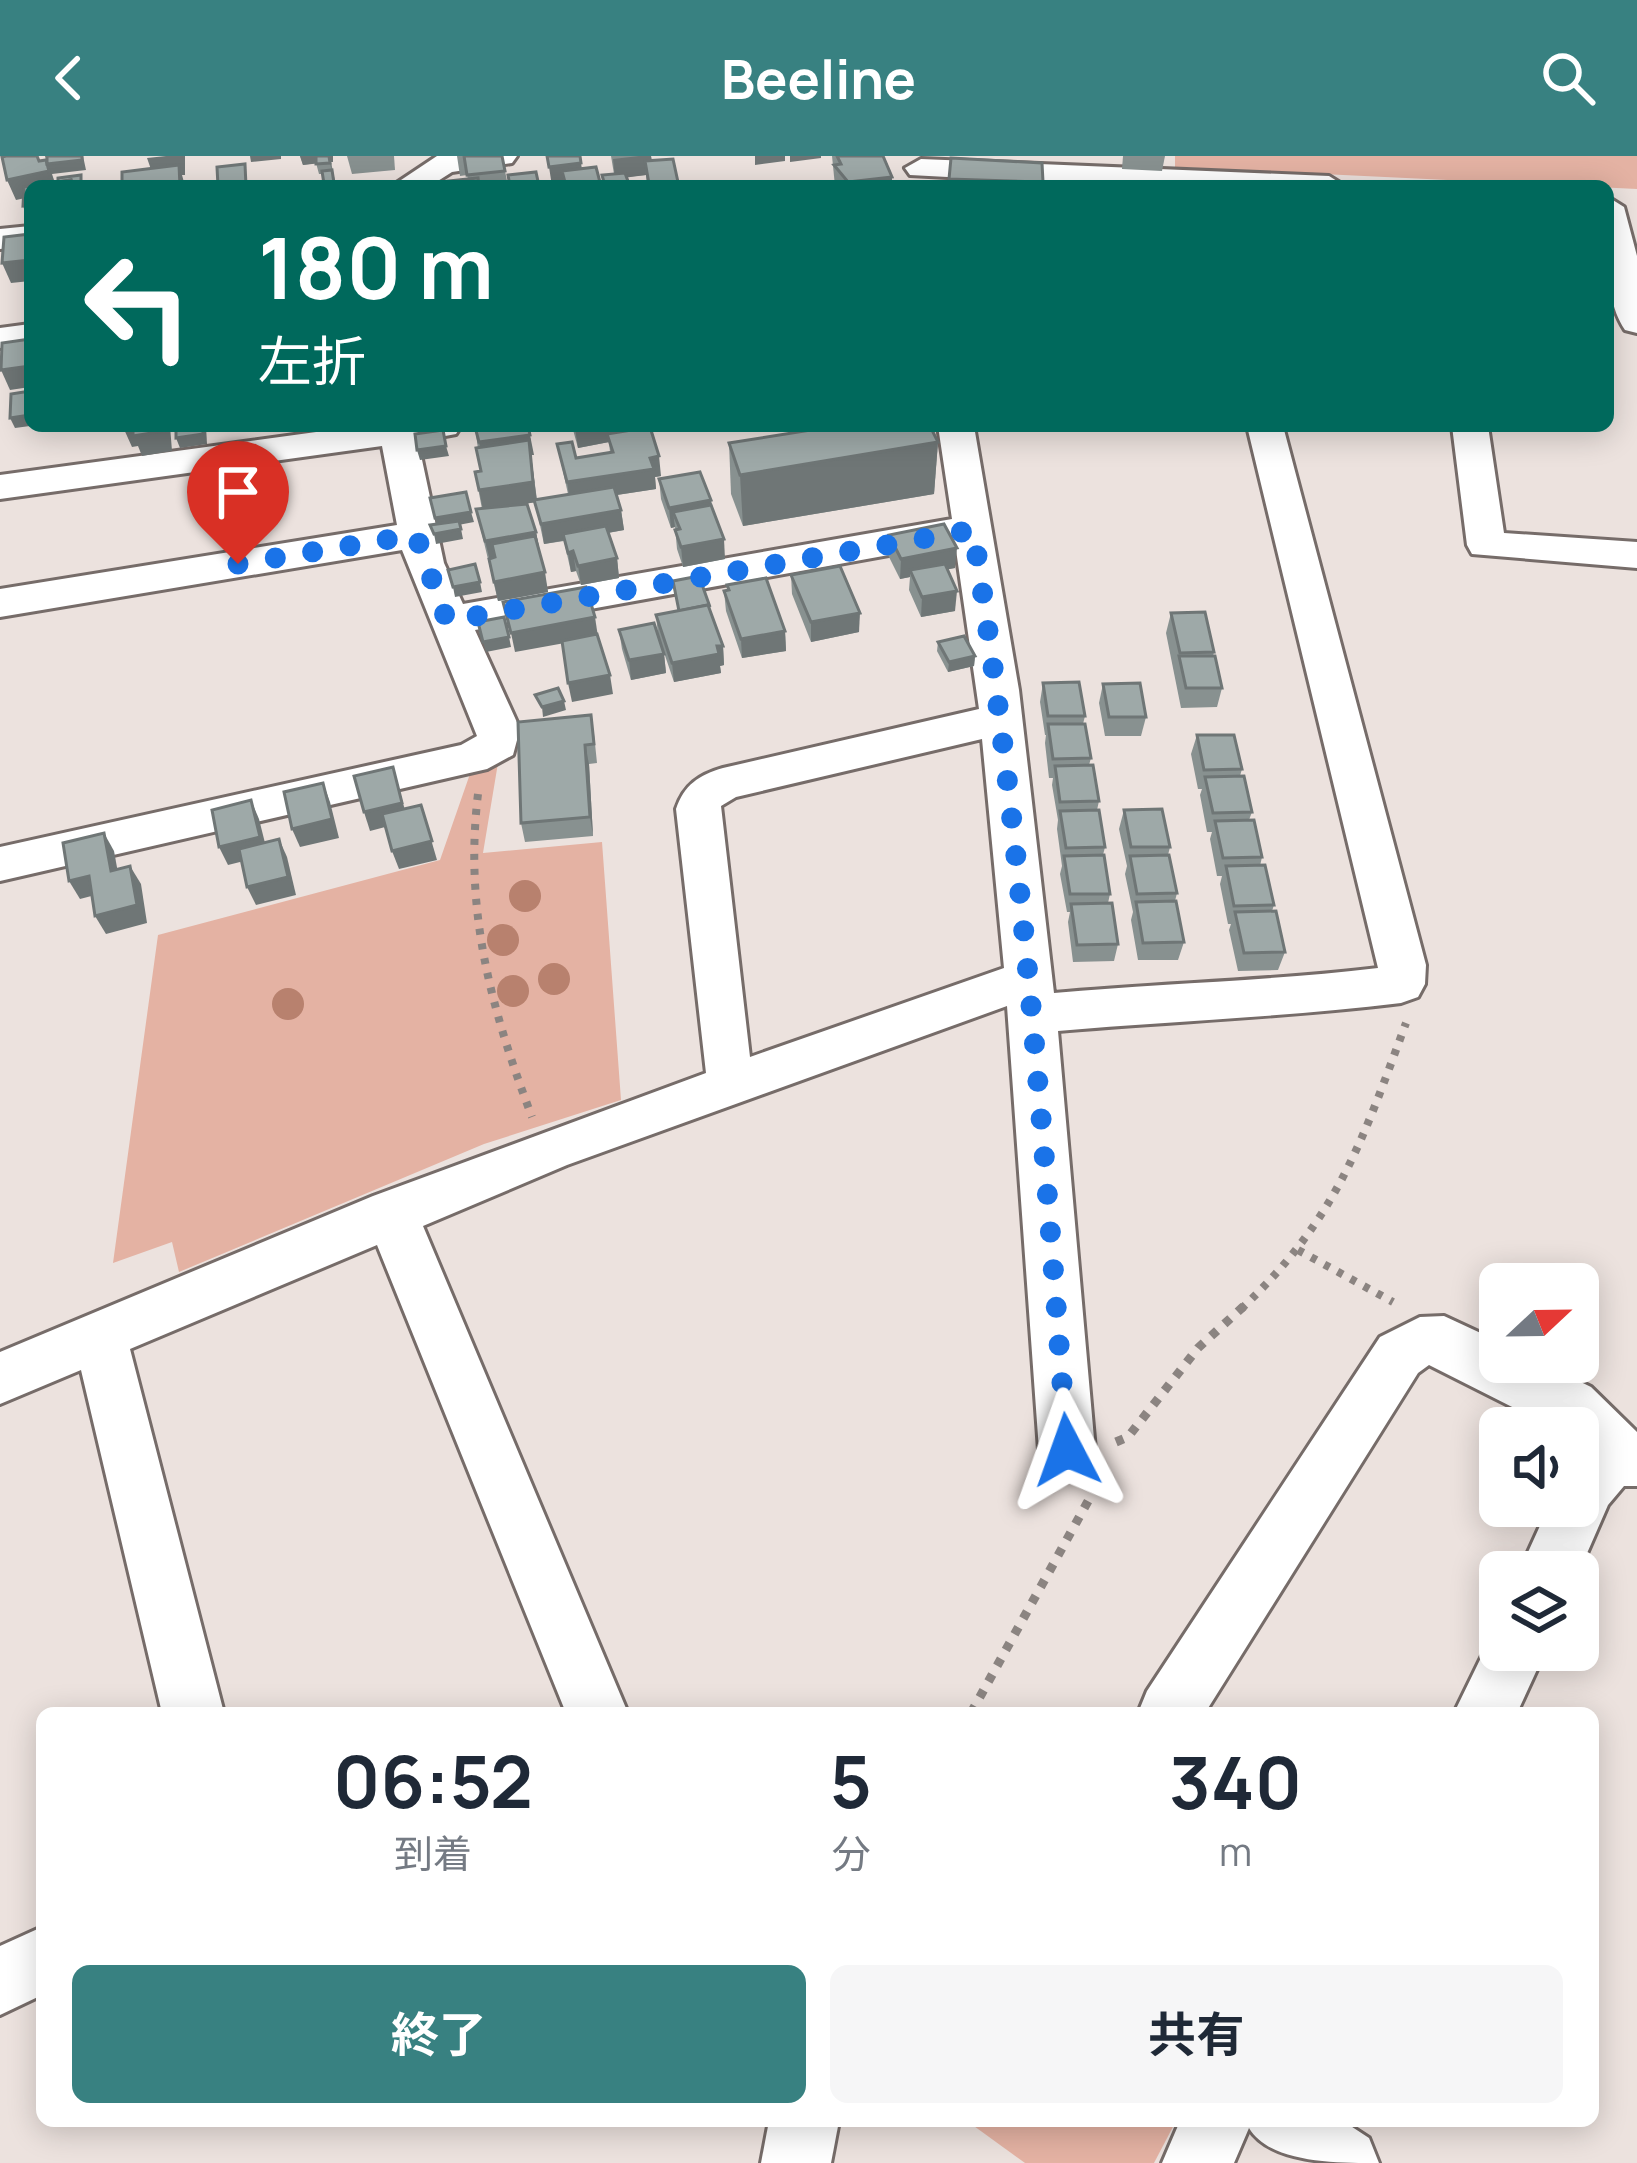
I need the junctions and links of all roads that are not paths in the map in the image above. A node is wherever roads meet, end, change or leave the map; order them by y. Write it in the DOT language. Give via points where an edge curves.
graph roads {
  1 [pos="501,156"];
  2 [pos="921,170"];
  3 [pos="418,180"];
  4 [pos="1147,180"];
  5 [pos="1614,228"];
  6 [pos="1637,323"];
  7 [pos="398,432"];
  8 [pos="957,432"];
  9 [pos="1267,432"];
  10 [pos="1472,432"];
  11 [pos="0,487"];
  12 [pos="973,530"];
  13 [pos="416,535"];
  14 [pos="1637,555"];
  15 [pos="0,603"];
  16 [pos="447,621"];
  17 [pos="1001,723"];
  18 [pos="0,864"];
  19 [pos="1030,999"];
  20 [pos="734,1084"];
  21 [pos="391,1212"];
  22 [pos="100,1337"];
  23 [pos="0,1378"];
  24 [pos="1628,1458"];
  25 [pos="1093,1464"];
  26 [pos="1599,1469"];
  27 [pos="1506,1671"];
  28 [pos="192,1707"];
  29 [pos="595,1707"];
  30 [pos="1173,1707"];
  31 [pos="1488,1707"];
  32 [pos="36,1963"];
  33 [pos="0,1981"];
  34 [pos="1214,2127"];
  35 [pos="1290,2127"];
  36 [pos="1197,2163"];
  37 [pos="1343,2163"];
  1 -- 3 [label="street" via="443,164"];
  2 -- 4 [label="street"];
  5 -- 6 [label="street"];
  7 -- 11 [label="street"];
  7 -- 13 [label="street"];
  8 -- 12 [label="street"];
  9 -- 19 [label="street" via="1401,983 1295,997"];
  10 -- 14 [label="street" via="1486,545"];
  12 -- 16 [label="street"];
  12 -- 17 [label="street"];
  13 -- 15 [label="street"];
  13 -- 16 [label="street"];
  16 -- 18 [label="street" via="499,729 498,744 482,754"];
  17 -- 19 [label="street"];
  17 -- 20 [label="street" via="724,784 702,797"];
  19 -- 20 [label="street" via="998,988"];
  19 -- 25 [label="street"];
  20 -- 21 [label="street"];
  21 -- 22 [label="street"];
  21 -- 29 [label="street"];
  22 -- 23 [label="street"];
  22 -- 28 [label="street"];
  24 -- 26 [label="street"];
  24 -- 30 [label="street" via="1571,1406 1444,1341 1415,1342 1399,1355"];
  27 -- 31 [label="street"];
  32 -- 33 [label="street"];
  34 -- 36 [label="street"];
  35 -- 37 [label="street"];
}
